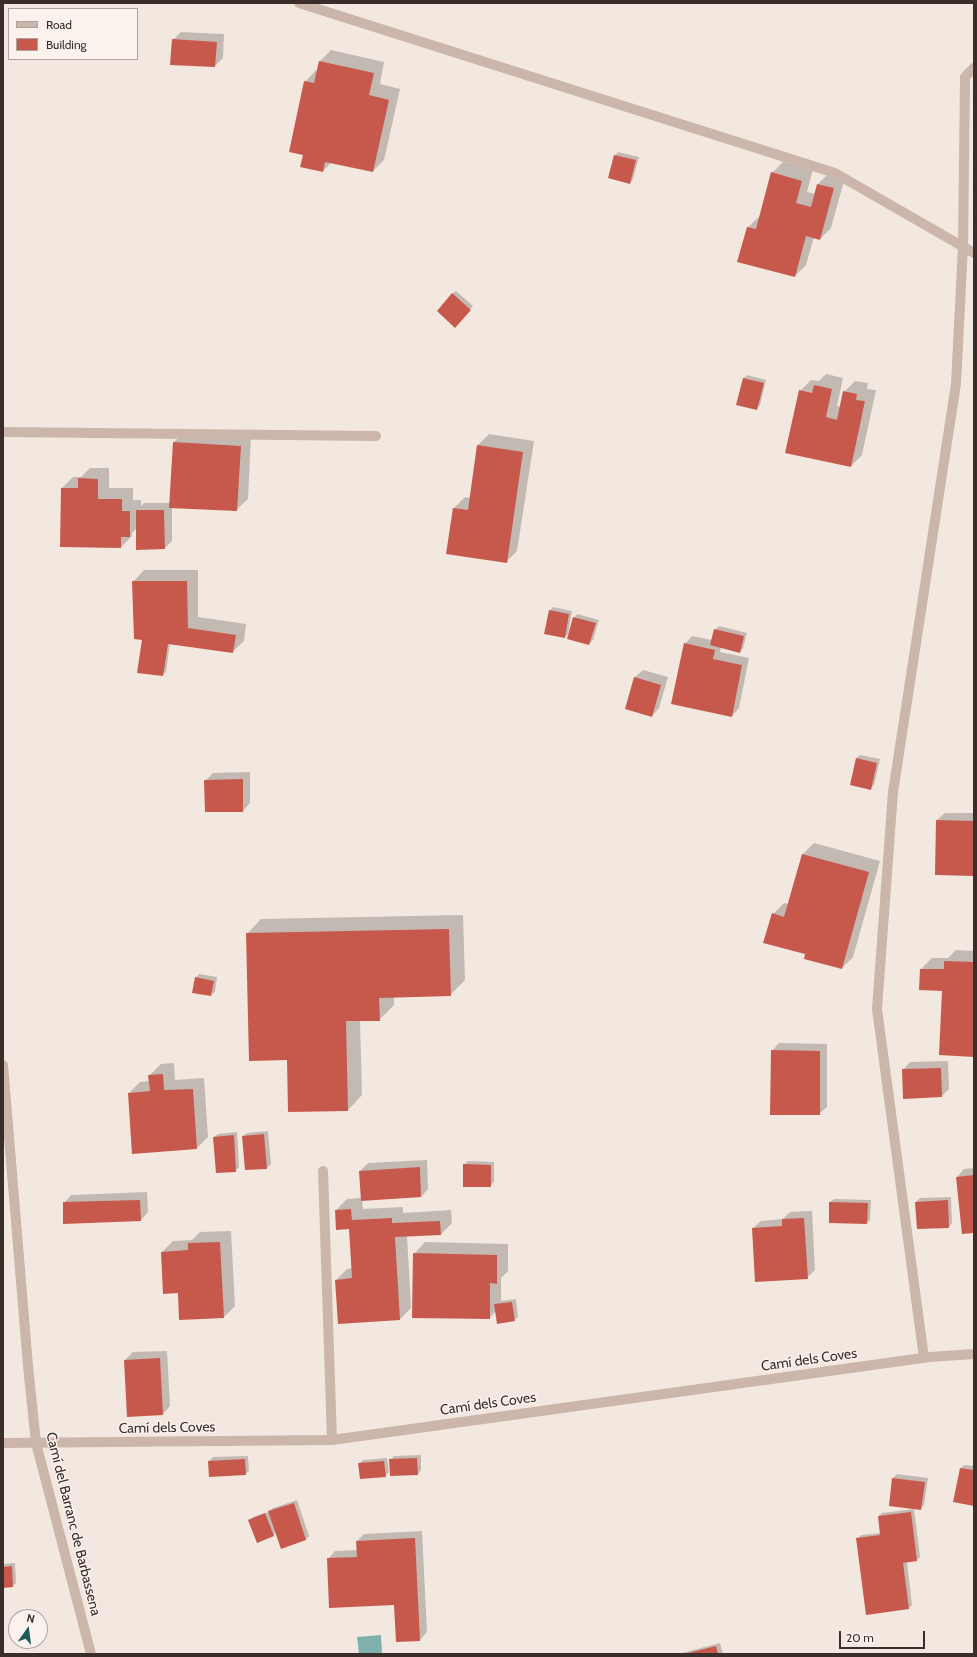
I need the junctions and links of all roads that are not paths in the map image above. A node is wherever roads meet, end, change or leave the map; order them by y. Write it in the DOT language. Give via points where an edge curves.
graph roads {
  1 [pos="299,3"];
  2 [pos="974,68"];
  3 [pos="963,246"];
  4 [pos="974,253"];
  5 [pos="3,432"];
  6 [pos="376,436"];
  7 [pos="3,1066"];
  8 [pos="323,1171"];
  9 [pos="974,1354"];
  10 [pos="924,1358"];
  11 [pos="332,1440"];
  12 [pos="36,1443"];
  13 [pos="3,1444"];
  14 [pos="91,1654"];
  1 -- 3 [label="street" via="835,173"];
  2 -- 3 [label="street" via="965,78"];
  3 -- 4 [label="street"];
  3 -- 10 [label="street" via="956,384 893,792 877,1009"];
  5 -- 6 [label="street"];
  7 -- 12 [label="street, Camí del Barranc de Barbassena"];
  8 -- 11 [label="street"];
  9 -- 10 [label="street, Camí dels Coves"];
  10 -- 11 [label="street, Camí dels Coves"];
  11 -- 12 [label="street, Camí dels Coves"];
  12 -- 13 [label="street, Camí dels Coves"];
  12 -- 14 [label="street, Camí del Barranc de Barbassena"];
}
